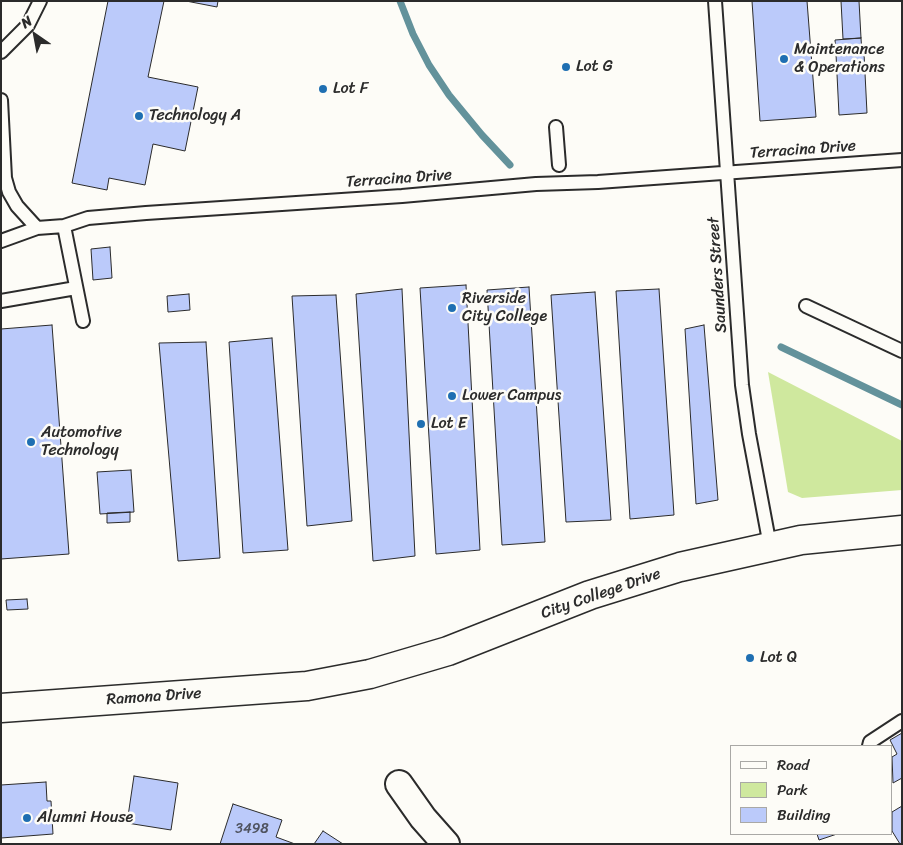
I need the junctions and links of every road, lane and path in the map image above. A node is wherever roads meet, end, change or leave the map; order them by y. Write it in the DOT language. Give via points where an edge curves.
graph roads {
  1 [pos="40,1"];
  2 [pos="716,1"];
  3 [pos="1,52"];
  4 [pos="1,100"];
  5 [pos="556,127"];
  6 [pos="902,160"];
  7 [pos="559,165"];
  8 [pos="727,172"];
  9 [pos="64,226"];
  10 [pos="37,228"];
  11 [pos="1,241"];
  12 [pos="76,288"];
  13 [pos="1,300"];
  14 [pos="806,306"];
  15 [pos="83,321"];
  16 [pos="902,351"];
  17 [pos="902,530"];
  18 [pos="770,546"];
  19 [pos="307,686"];
  20 [pos="1,708"];
  21 [pos="902,721"];
  22 [pos="869,745"];
  23 [pos="399,784"];
  24 [pos="446,844"];
  1 -- 3 [label="lane" via="28,25"];
  2 -- 8 [label="lane, Saunders Street"];
  4 -- 10 [label="lane" via="5,178 17,206"];
  5 -- 7 [label="lane"];
  6 -- 8 [label="lane, Terracina Drive"];
  8 -- 9 [label="lane, Terracina Drive" via="155,212 88,218"];
  8 -- 18 [label="lane, Saunders Street" via="742,385"];
  9 -- 10 [label="lane, Terracina Drive"];
  9 -- 12 [label="lane"];
  10 -- 11 [label="lane, Terracina Drive"];
  12 -- 13 [label="lane"];
  12 -- 15 [label="lane"];
  14 -- 16 [label="lane"];
  17 -- 18 [label="street, City College Drive"];
  18 -- 19 [label="street, City College Drive" via="680,567 590,595 448,651 370,674"];
  19 -- 20 [label="street, Ramona Drive"];
  21 -- 22 [label="lane"];
  23 -- 24 [label="street" via="422,818"];
}
